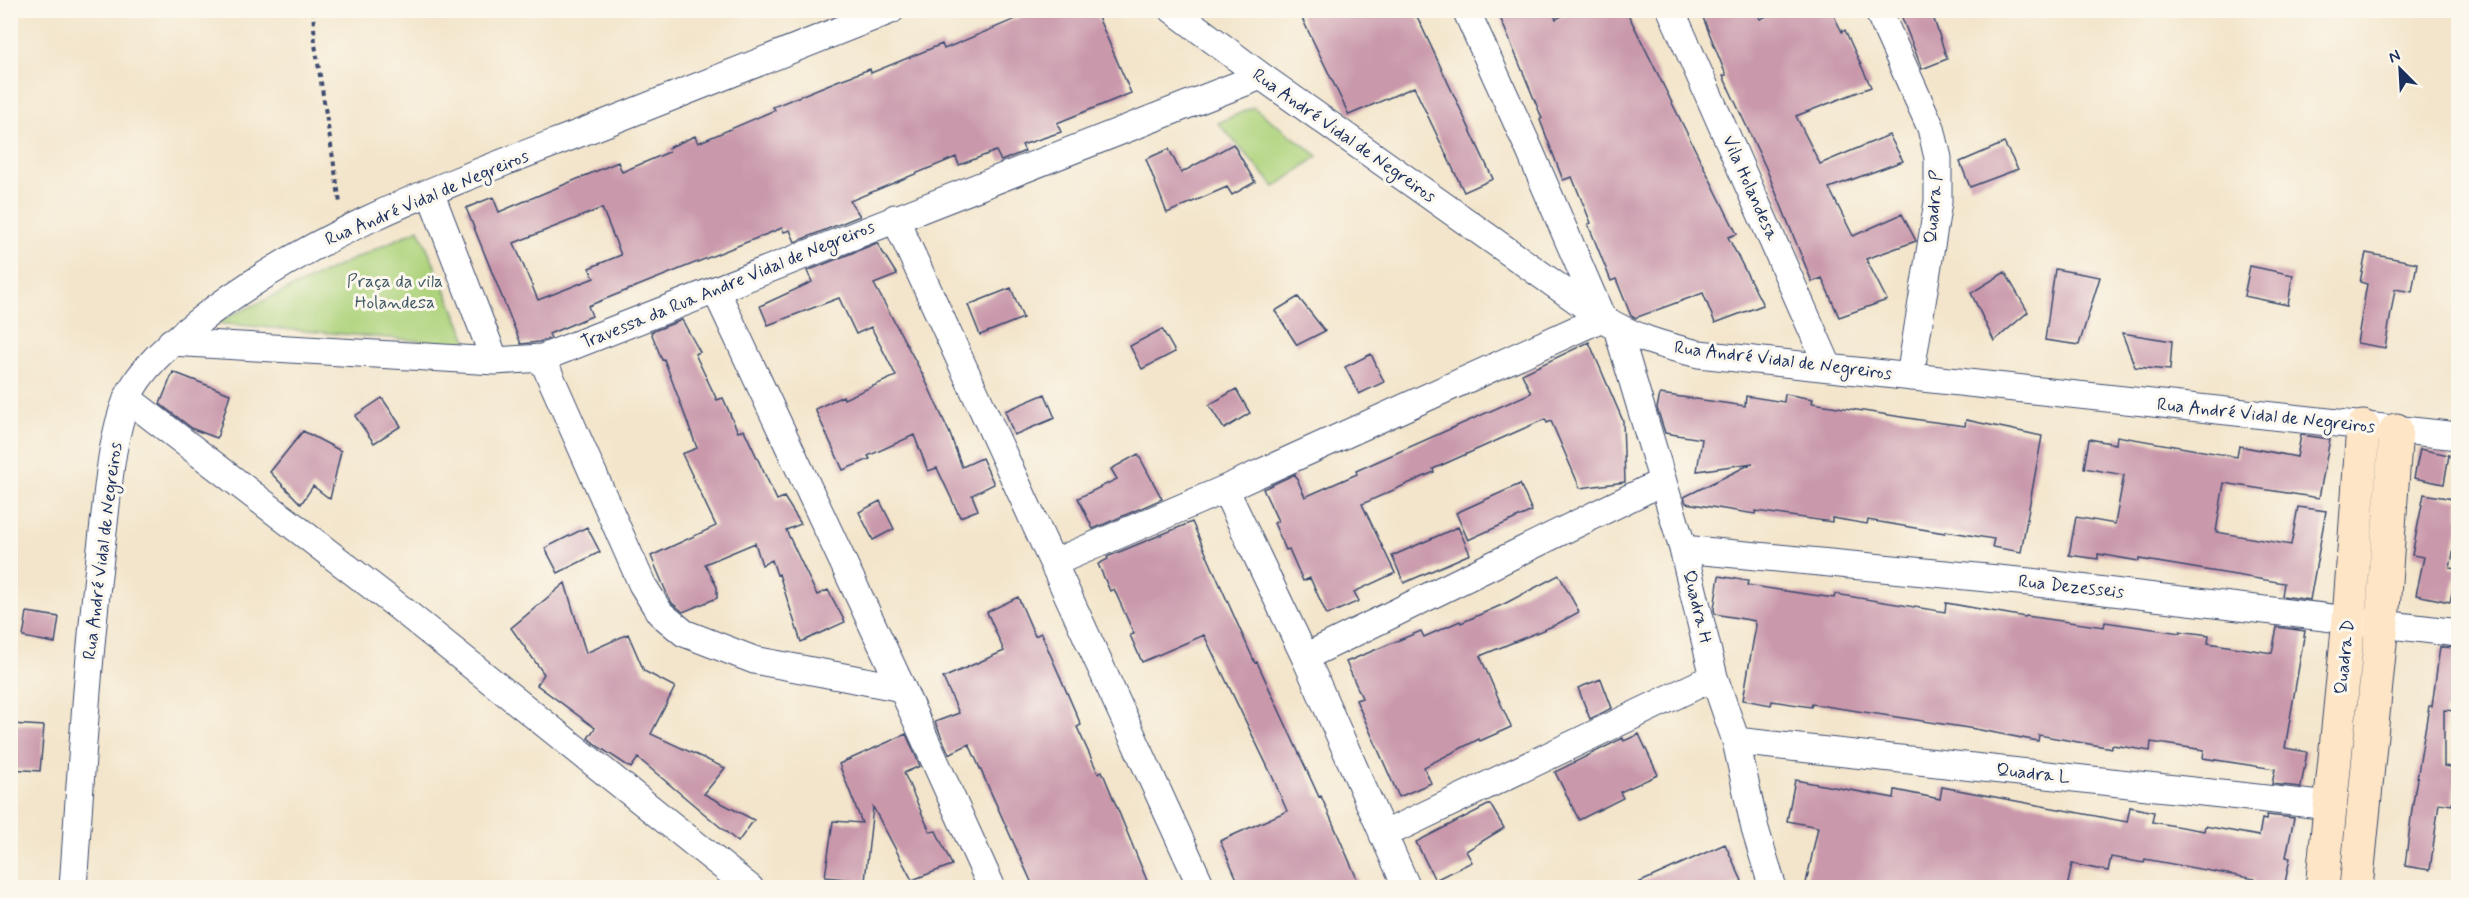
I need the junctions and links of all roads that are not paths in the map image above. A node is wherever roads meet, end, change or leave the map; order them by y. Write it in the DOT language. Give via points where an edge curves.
graph roads {
  1 [pos="891,10"];
  2 [pos="1173,10"];
  3 [pos="1466,10"];
  4 [pos="1671,10"];
  5 [pos="1878,10"];
  6 [pos="1261,76"];
  7 [pos="430,192"];
  8 [pos="895,218"];
  9 [pos="716,291"];
  10 [pos="1610,323"];
  11 [pos="171,342"];
  12 [pos="542,358"];
  13 [pos="495,361"];
  14 [pos="1828,366"];
  15 [pos="1910,377"];
  16 [pos="127,398"];
  17 [pos="2363,427"];
  18 [pos="2396,430"];
  19 [pos="2458,436"];
  20 [pos="1662,482"];
  21 [pos="1225,489"];
  22 [pos="1683,549"];
  23 [pos="1053,563"];
  24 [pos="2349,619"];
  25 [pos="2382,623"];
  26 [pos="2458,633"];
  27 [pos="1305,657"];
  28 [pos="1714,677"];
  29 [pos="902,688"];
  30 [pos="1736,741"];
  31 [pos="2330,806"];
  32 [pos="1383,835"];
  33 [pos="73,888"];
  34 [pos="750,888"];
  35 [pos="992,888"];
  36 [pos="1202,888"];
  37 [pos="1407,888"];
  38 [pos="1773,888"];
  39 [pos="2322,888"];
  40 [pos="2356,888"];
  1 -- 7 [label="street, Rua André Vidal de Negreiros"];
  2 -- 6 [label="street, Rua André Vidal de Negreiros"];
  3 -- 10 [label="street"];
  4 -- 14 [label="street, Vila Holandesa"];
  5 -- 15 [label="street, Quadra P" via="1930,128 1938,158 1938,202"];
  6 -- 8 [label="street, Travessa da Rua Andre Vidal de Negreiros"];
  6 -- 10 [label="street, Rua André Vidal de Negreiros"];
  7 -- 11 [label="street, Rua André Vidal de Negreiros" via="344,230 227,298"];
  7 -- 13 [label="street"];
  8 -- 9 [label="street, Travessa da Rua Andre Vidal de Negreiros"];
  8 -- 23 [label="street"];
  9 -- 12 [label="street, Travessa da Rua Andre Vidal de Negreiros"];
  9 -- 29 [label="street"];
  10 -- 14 [label="street, Rua André Vidal de Negreiros" via="1656,344 1699,354"];
  10 -- 20 [label="street, Quadra H"];
  10 -- 21 [label="street"];
  11 -- 13 [label="street, Travessa da Rua Andre Vidal de Negreiros"];
  11 -- 16 [label="street, Rua André Vidal de Negreiros" via="145,370"];
  12 -- 13 [label="street, Travessa da Rua Andre Vidal de Negreiros"];
  12 -- 29 [label="street" via="642,584 660,613 684,633 754,660"];
  14 -- 15 [label="street, Rua André Vidal de Negreiros"];
  15 -- 17 [label="street, Rua André Vidal de Negreiros"];
  16 -- 33 [label="street, Rua André Vidal de Negreiros" via="115,444 89,642"];
  16 -- 34 [label="street" via="395,604"];
  17 -- 18 [label="street, Rua André Vidal de Negreiros"];
  17 -- 24 [label="street, Quadra D"];
  18 -- 19 [label="street, Rua André Vidal de Negreiros"];
  18 -- 25 [label="street, Quadra D"];
  20 -- 22 [label="street, Quadra H"];
  20 -- 27 [label="street"];
  21 -- 23 [label="street"];
  21 -- 27 [label="street"];
  22 -- 24 [label="street, Rua Dezesseis" via="2029,582"];
  22 -- 28 [label="street, Quadra H"];
  23 -- 36 [label="street"];
  24 -- 25 [label="street, Rua Dezesseis"];
  24 -- 31 [label="street, Quadra D"];
  25 -- 26 [label="street, Rua Dezesseis"];
  25 -- 40 [label="street, Quadra D"];
  27 -- 32 [label="street"];
  28 -- 30 [label="street, Quadra H"];
  28 -- 32 [label="street"];
  29 -- 35 [label="street"];
  30 -- 31 [label="street, Quadra L"];
  30 -- 38 [label="street, Quadra H" via="1755,829"];
  31 -- 39 [label="street, Quadra D"];
  32 -- 37 [label="street"];
}
